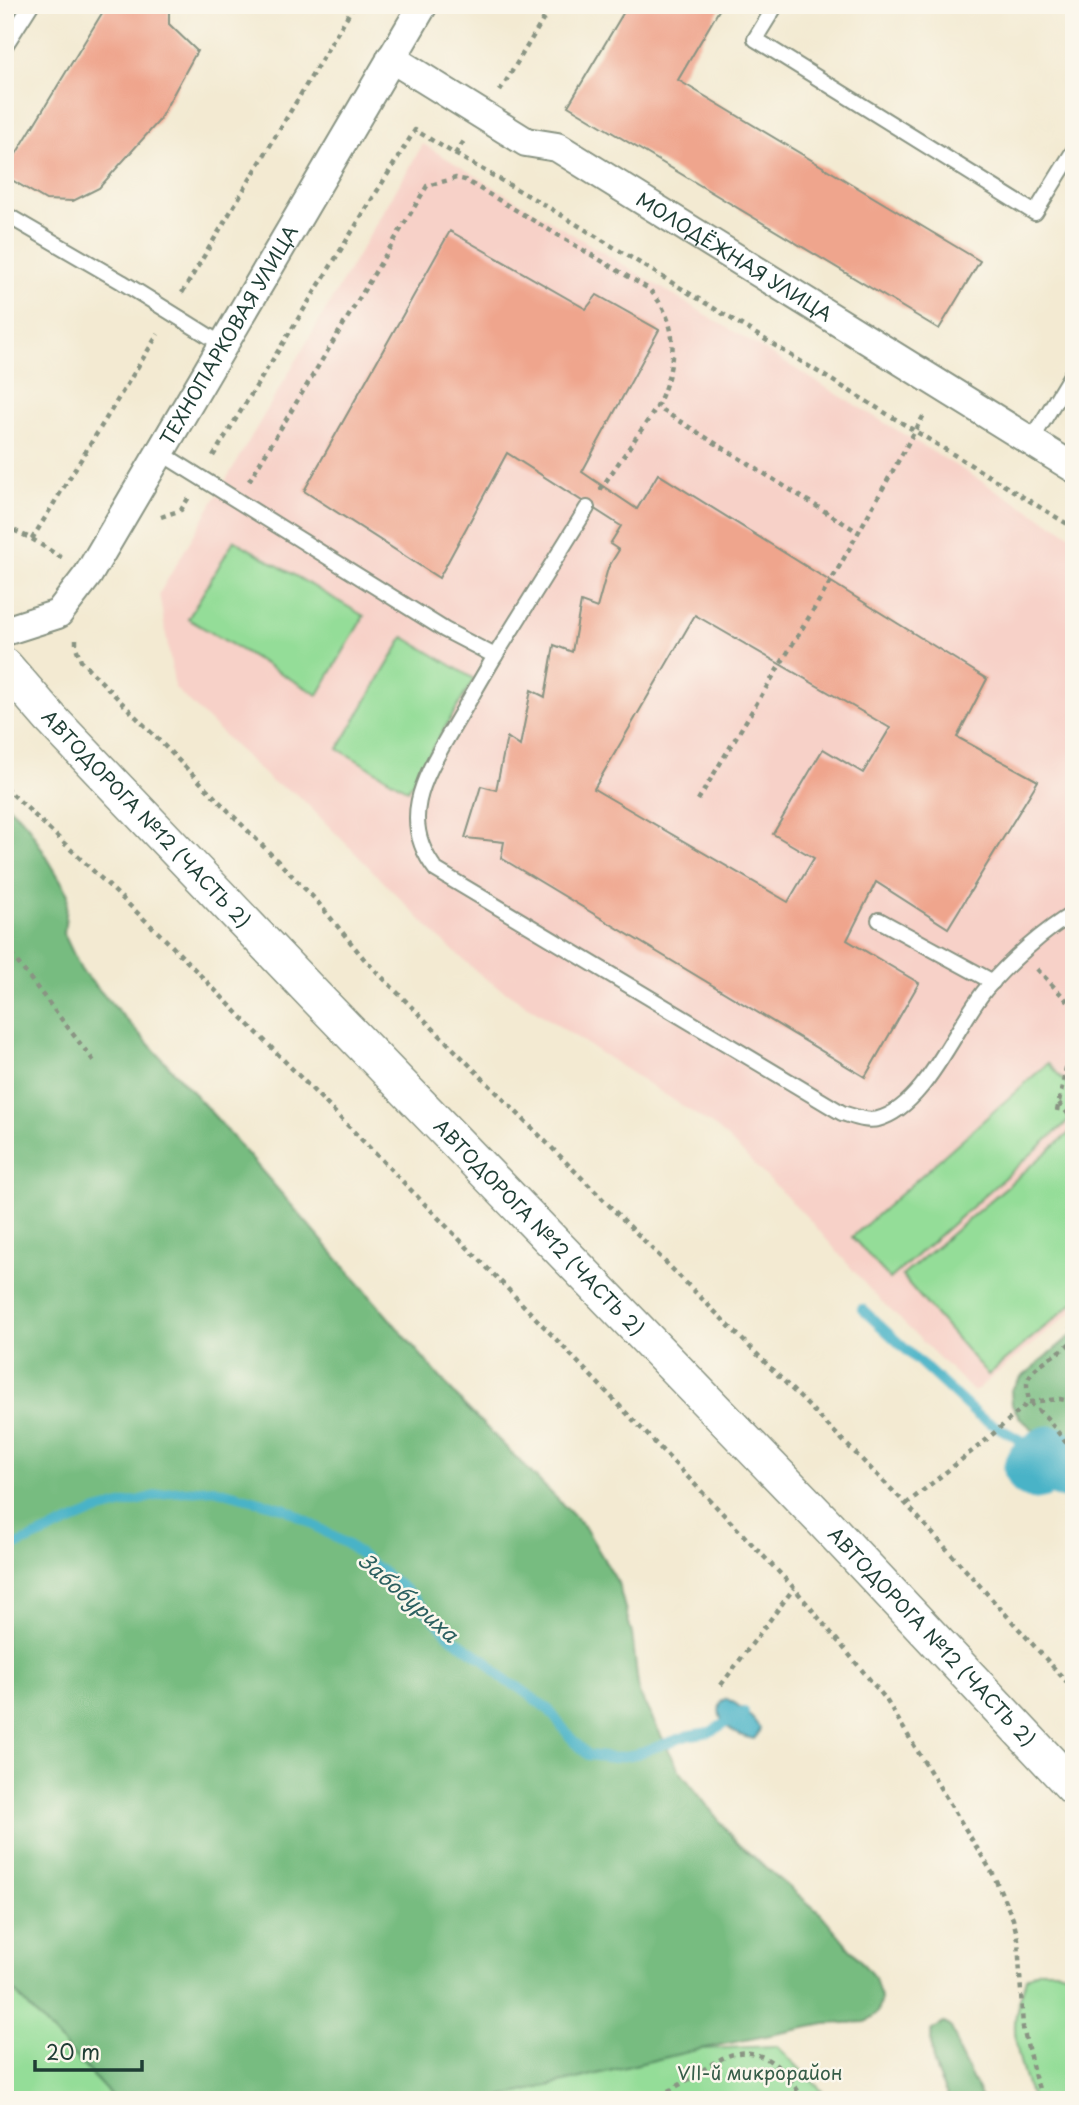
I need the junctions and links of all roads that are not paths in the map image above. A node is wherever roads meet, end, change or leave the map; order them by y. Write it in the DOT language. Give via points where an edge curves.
graph roads {
  1 [pos="31,5"];
  2 [pos="423,5"];
  3 [pos="776,5"];
  4 [pos="5,47"];
  5 [pos="390,58"];
  6 [pos="1074,150"];
  7 [pos="5,214"];
  8 [pos="223,345"];
  9 [pos="1074,370"];
  10 [pos="1031,441"];
  11 [pos="160,453"];
  12 [pos="1074,468"];
  13 [pos="587,508"];
  14 [pos="5,631"];
  15 [pos="495,656"];
  16 [pos="5,666"];
  17 [pos="1074,913"];
  18 [pos="879,920"];
  19 [pos="993,982"];
  20 [pos="1074,1788"];
  1 -- 4 [label="lane"];
  2 -- 5 [label="street, ТЕХНОПАРКОВАЯ УЛИЦА"];
  3 -- 6 [label="lane" via="755,40 1035,213"];
  5 -- 8 [label="street, ТЕХНОПАРКОВАЯ УЛИЦА"];
  5 -- 10 [label="street, МОЛОДЁЖНАЯ УЛИЦА" via="526,142 557,147"];
  7 -- 8 [label="lane"];
  8 -- 11 [label="street, ТЕХНОПАРКОВАЯ УЛИЦА"];
  9 -- 10 [label="lane"];
  10 -- 12 [label="street, МОЛОДЁЖНАЯ УЛИЦА"];
  11 -- 14 [label="street, ТЕХНОПАРКОВАЯ УЛИЦА" via="88,575 58,614"];
  11 -- 15 [label="lane" via="445,630"];
  13 -- 15 [label="lane"];
  15 -- 19 [label="lane" via="425,776 417,807 417,834 424,855 436,870 842,1113 860,1119 878,1119 917,1092"];
  16 -- 20 [label="street, АВТОДОРОГА №12 (ЧАСТЬ 2)"];
  17 -- 19 [label="lane" via="1050,927"];
  18 -- 19 [label="lane"];
}
